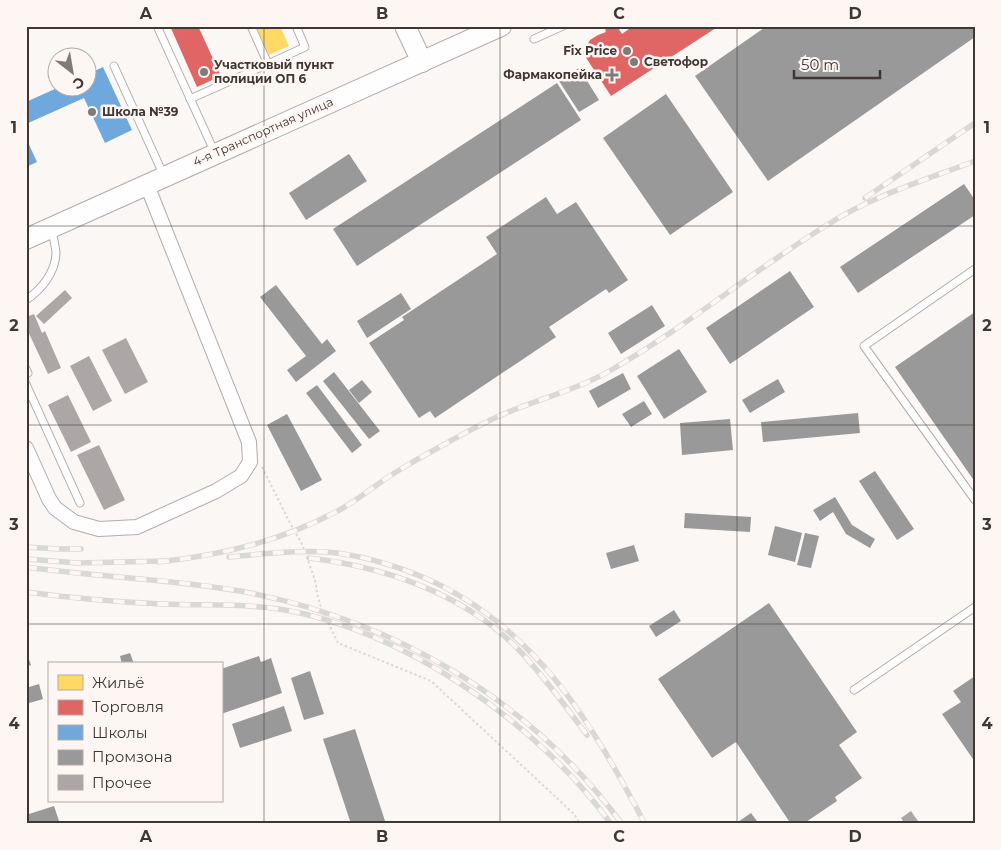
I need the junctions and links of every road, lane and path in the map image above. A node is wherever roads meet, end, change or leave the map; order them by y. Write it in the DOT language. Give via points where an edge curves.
graph roads {
  1 [pos="157,26"];
  2 [pos="251,26"];
  3 [pos="296,26"];
  4 [pos="405,26"];
  5 [pos="501,26"];
  6 [pos="563,26"];
  7 [pos="479,31"];
  8 [pos="534,40"];
  9 [pos="422,62"];
  10 [pos="268,64"];
  11 [pos="114,66"];
  12 [pos="190,99"];
  13 [pos="214,153"];
  14 [pos="155,181"];
  15 [pos="51,228"];
  16 [pos="26,239"];
  17 [pos="975,269"];
  18 [pos="26,300"];
  19 [pos="26,369"];
  20 [pos="26,374"];
  21 [pos="26,384"];
  22 [pos="26,448"];
  23 [pos="262,466"];
  24 [pos="975,500"];
  25 [pos="80,503"];
  26 [pos="975,607"];
  27 [pos="854,690"];
  28 [pos="580,824"];
  1 -- 12 [label="lane"];
  2 -- 10 [label="lane"];
  3 -- 10 [label="lane" via="305,47"];
  4 -- 9 [label="main road"];
  5 -- 7 [label="main road, 4-я Транспортная улица"];
  6 -- 8 [label="lane"];
  7 -- 9 [label="main road, 4-я Транспортная улица"];
  9 -- 13 [label="main road, 4-я Транспортная улица"];
  10 -- 12 [label="lane"];
  11 -- 14 [label="lane"];
  12 -- 13 [label="lane"];
  13 -- 14 [label="main road, 4-я Транспортная улица"];
  14 -- 15 [label="main road, 4-я Транспортная улица"];
  14 -- 22 [label="street" via="249,442 250,462 241,476 216,492 137,527 99,529 74,522 55,508"];
  15 -- 16 [label="main road, 4-я Транспортная улица"];
  15 -- 18 [label="lane" via="56,255 51,274"];
  17 -- 24 [label="lane" via="864,346"];
  19 -- 20 [label="lane"];
  21 -- 25 [label="lane"];
  23 -- 28 [label="path" via="302,544 322,610 338,642 431,681 574,814"];
  26 -- 27 [label="lane"];
}
